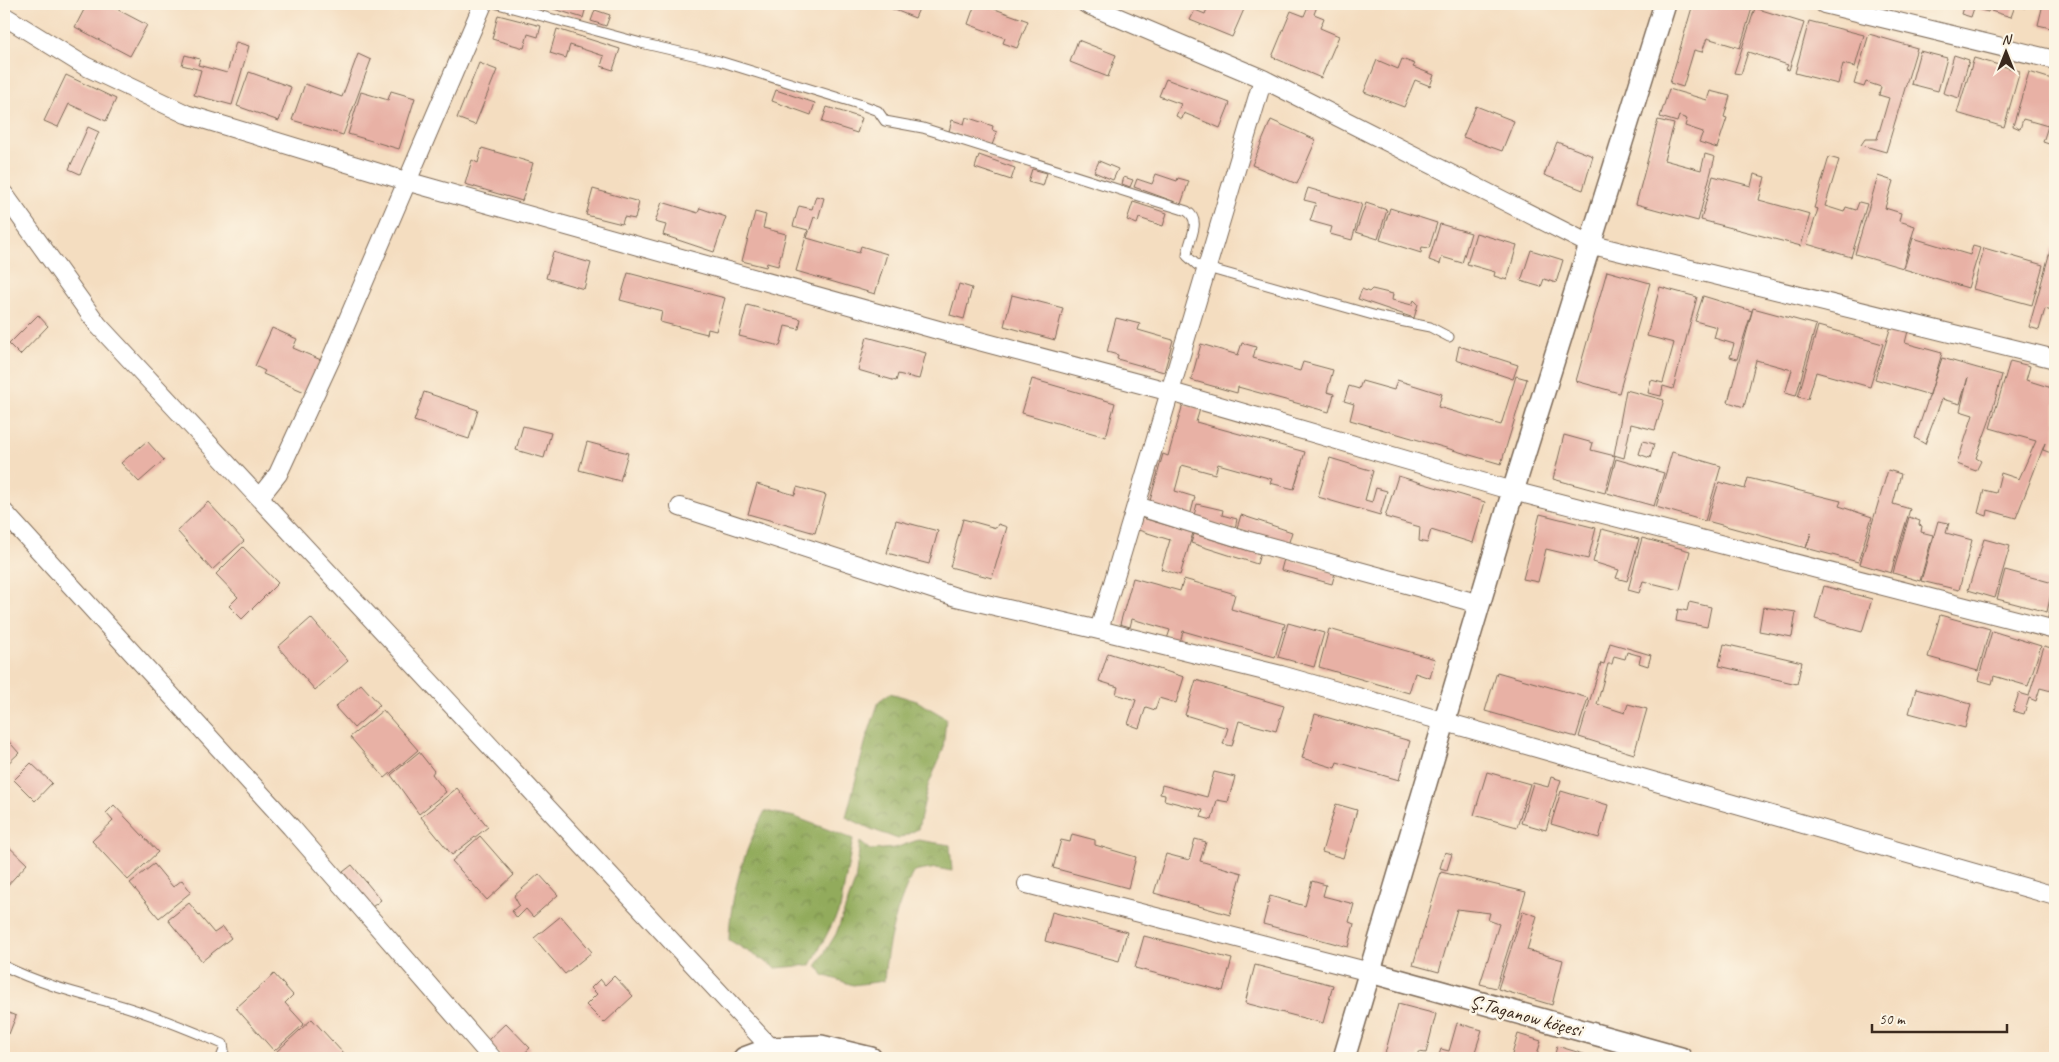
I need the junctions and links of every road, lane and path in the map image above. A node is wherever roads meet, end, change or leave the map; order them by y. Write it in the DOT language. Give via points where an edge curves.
graph roads {
  1 [pos="483,4"];
  2 [pos="498,4"];
  3 [pos="1086,4"];
  4 [pos="1665,4"];
  5 [pos="1824,4"];
  6 [pos="4,16"];
  7 [pos="2055,60"];
  8 [pos="1263,79"];
  9 [pos="406,181"];
  10 [pos="4,194"];
  11 [pos="1589,244"];
  12 [pos="1208,267"];
  13 [pos="1449,337"];
  14 [pos="2055,359"];
  15 [pos="1171,392"];
  16 [pos="1513,491"];
  17 [pos="259,498"];
  18 [pos="1136,506"];
  19 [pos="680,507"];
  20 [pos="4,512"];
  21 [pos="1480,604"];
  22 [pos="1100,630"];
  23 [pos="2055,630"];
  24 [pos="1444,722"];
  25 [pos="1027,884"];
  26 [pos="2055,896"];
  27 [pos="4,966"];
  28 [pos="1370,972"];
  29 [pos="772,1048"];
  30 [pos="223,1054"];
  31 [pos="492,1058"];
  32 [pos="744,1058"];
  33 [pos="871,1058"];
  34 [pos="1344,1058"];
  35 [pos="1681,1058"];
  1 -- 9 [label="street"];
  2 -- 12 [label="lane" via="720,61 862,105 878,111 885,121 923,128 1187,211 1196,222 1187,256 1197,265"];
  3 -- 8 [label="street"];
  4 -- 11 [label="street"];
  5 -- 7 [label="street"];
  6 -- 9 [label="street" via="85,66 186,114"];
  8 -- 11 [label="street"];
  8 -- 12 [label="street"];
  9 -- 15 [label="street" via="940,331"];
  9 -- 17 [label="street" via="331,359 278,474"];
  10 -- 17 [label="street" via="98,325"];
  11 -- 14 [label="street"];
  11 -- 16 [label="street"];
  12 -- 13 [label="lane" via="1380,317 1430,327"];
  12 -- 15 [label="street"];
  15 -- 16 [label="street"];
  15 -- 18 [label="street"];
  16 -- 21 [label="street"];
  16 -- 23 [label="street"];
  17 -- 29 [label="street"];
  18 -- 21 [label="street" via="1249,541"];
  18 -- 22 [label="street"];
  19 -- 22 [label="street" via="956,597"];
  20 -- 31 [label="street" via="291,827"];
  21 -- 24 [label="street"];
  22 -- 24 [label="street"];
  24 -- 26 [label="street"];
  24 -- 28 [label="street"];
  25 -- 28 [label="street"];
  27 -- 30 [label="lane" via="27,978 118,1004 194,1031 223,1044"];
  28 -- 34 [label="street"];
  28 -- 35 [label="street, Ş.Taganow köçesi"];
  29 -- 32 [label="street"];
  29 -- 33 [label="street" via="821,1046"];
}
